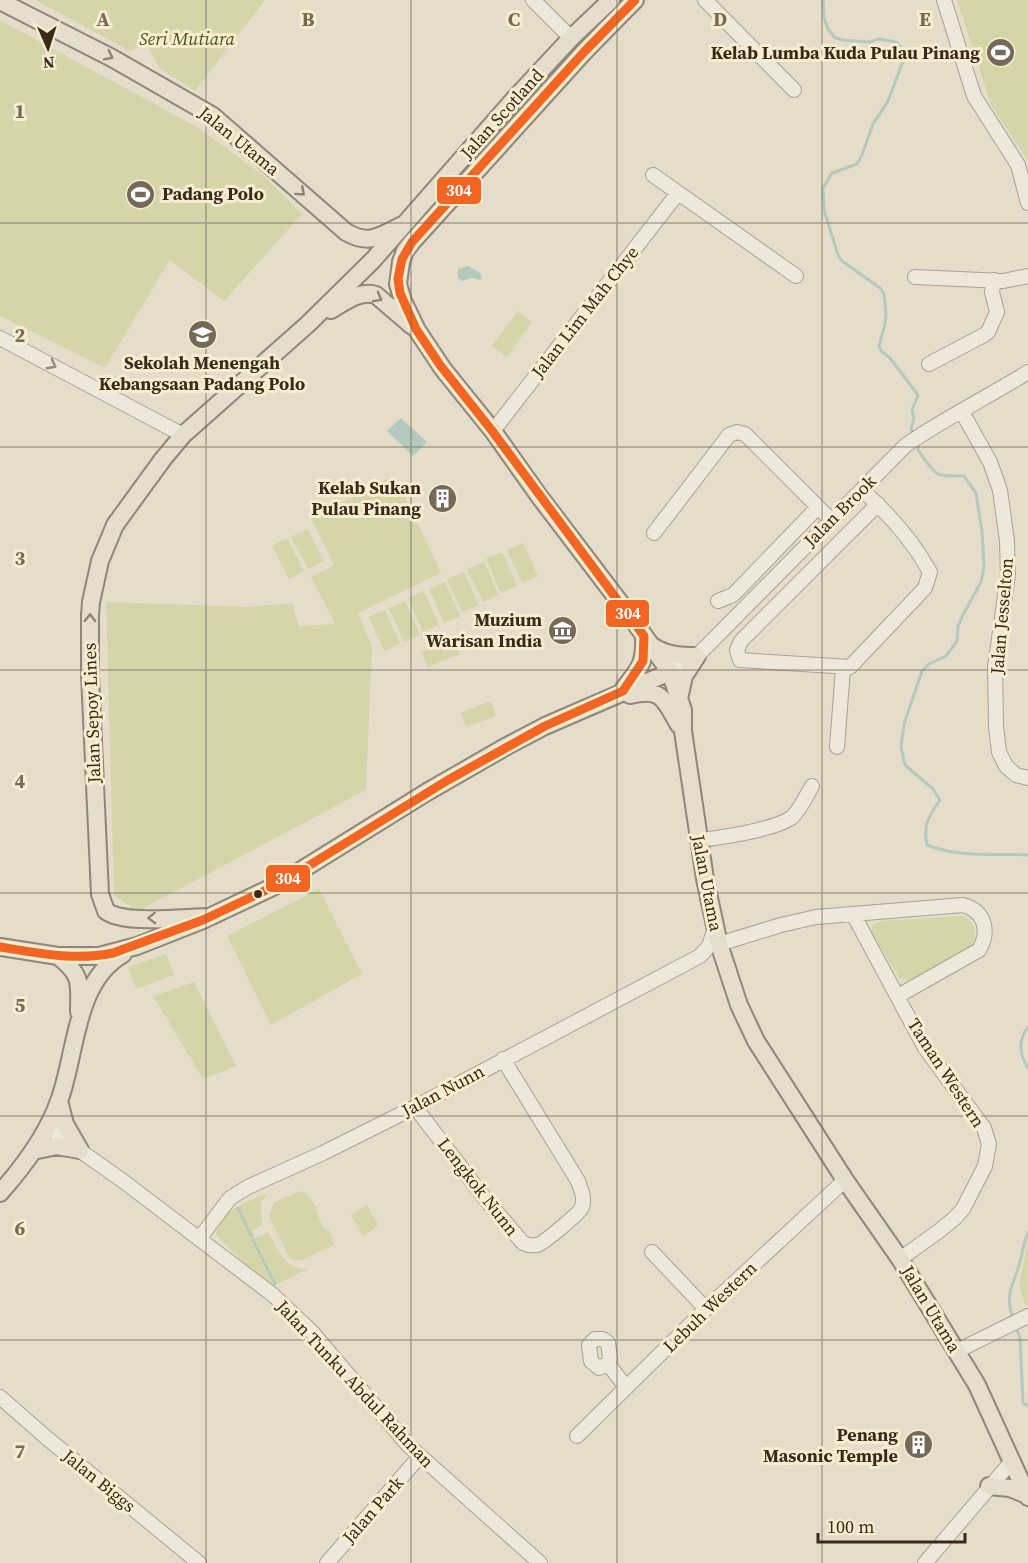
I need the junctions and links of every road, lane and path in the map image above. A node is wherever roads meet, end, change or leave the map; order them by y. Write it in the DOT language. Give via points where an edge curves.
graph roads {
  1 [pos="533,0"];
  2 [pos="611,0"];
  3 [pos="635,0"];
  4 [pos="705,0"];
  5 [pos="944,0"];
  6 [pos="0,1"];
  7 [pos="571,38"];
  8 [pos="794,90"];
  9 [pos="653,175"];
  10 [pos="678,193"];
  11 [pos="1028,202"];
  12 [pos="406,222"];
  13 [pos="373,260"];
  14 [pos="398,276"];
  15 [pos="796,276"];
  16 [pos="1028,276"];
  17 [pos="915,277"];
  18 [pos="994,280"];
  19 [pos="308,324"];
  20 [pos="417,330"];
  21 [pos="0,338"];
  22 [pos="929,364"];
  23 [pos="1028,372"];
  24 [pos="962,412"];
  25 [pos="493,431"];
  26 [pos="183,435"];
  27 [pos="862,489"];
  28 [pos="878,504"];
  29 [pos="818,507"];
  30 [pos="831,520"];
  31 [pos="654,533"];
  32 [pos="718,601"];
  33 [pos="647,640"];
  34 [pos="697,656"];
  35 [pos="843,668"];
  36 [pos="670,672"];
  37 [pos="622,691"];
  38 [pos="679,699"];
  39 [pos="602,700"];
  40 [pos="683,731"];
  41 [pos="837,747"];
  42 [pos="1028,778"];
  43 [pos="812,786"];
  44 [pos="698,840"];
  45 [pos="853,914"];
  46 [pos="210,917"];
  47 [pos="717,935"];
  48 [pos="137,946"];
  49 [pos="0,947"];
  50 [pos="58,956"];
  51 [pos="699,956"];
  52 [pos="724,961"];
  53 [pos="898,996"];
  54 [pos="79,1019"];
  55 [pos="503,1059"];
  56 [pos="59,1101"];
  57 [pos="415,1107"];
  58 [pos="48,1128"];
  59 [pos="80,1150"];
  60 [pos="33,1151"];
  61 [pos="845,1180"];
  62 [pos="0,1193"];
  63 [pos="199,1239"];
  64 [pos="652,1252"];
  65 [pos="900,1259"];
  66 [pos="706,1309"];
  67 [pos="1028,1316"];
  68 [pos="957,1351"];
  69 [pos="608,1364"];
  70 [pos="626,1387"];
  71 [pos="0,1397"];
  72 [pos="1001,1435"];
  73 [pos="577,1436"];
  74 [pos="420,1456"];
  75 [pos="1012,1461"];
  76 [pos="989,1486"];
  77 [pos="1027,1496"];
  78 [pos="199,1563"];
  79 [pos="327,1563"];
  80 [pos="540,1563"];
  81 [pos="925,1563"];
  1 -- 7 [label="street"];
  2 -- 7 [label="main road, Jalan Scotland"];
  3 -- 14 [label="main road, Jalan Scotland" via="412,242 405,251"];
  4 -- 8 [label="street"];
  5 -- 11 [label="street" via="974,96 1018,165"];
  6 -- 12 [label="main road, Jalan Utama, one-way" via="112,58 213,116 357,239 370,239"];
  7 -- 12 [label="main road, Jalan Scotland"];
  9 -- 10 [label="street"];
  10 -- 15 [label="street"];
  10 -- 25 [label="street, Jalan Lim Mah Chye"];
  12 -- 13 [label="main road, Jalan Scotland"];
  13 -- 19 [label="main road, Jalan Sepoy Lines"];
  14 -- 20 [label="main road, Jalan Utama" via="403,301"];
  16 -- 18 [label="street"];
  17 -- 18 [label="street"];
  18 -- 22 [label="street" via="992,292 997,312 988,332"];
  19 -- 20 [label="main road, one-way" via="351,298 369,293"];
  19 -- 26 [label="main road, Jalan Sepoy Lines"];
  20 -- 25 [label="main road, Jalan Utama"];
  21 -- 26 [label="street, one-way"];
  23 -- 24 [label="street, Jalan Brook"];
  24 -- 27 [label="street, Jalan Brook" via="906,445"];
  24 -- 42 [label="street, Jalan Jesselton" via="990,462 1000,490 1007,542 1008,575 995,667 999,752 1016,775"];
  25 -- 33 [label="main road, Jalan Utama"];
  46 -- 26 [label="main road, Jalan Sepoy Lines, one-way" via="118,917 106,911 99,884 90,675 91,602 100,561 115,525"];
  27 -- 28 [label="street"];
  27 -- 30 [label="street, Jalan Brook"];
  28 -- 35 [label="street" via="915,547 930,572 925,588 856,663"];
  28 -- 35 [label="street" via="741,641 737,650 742,661"];
  29 -- 30 [label="street"];
  29 -- 31 [label="street" via="745,434 737,432 729,435"];
  29 -- 32 [label="street" via="733,594"];
  30 -- 34 [label="street, Jalan Brook"];
  33 -- 34 [label="main road" via="656,649"];
  33 -- 36 [label="main road, Jalan Utama"];
  33 -- 37 [label="main road" via="640,668"];
  34 -- 36 [label="street, Jalan Brook"];
  34 -- 38 [label="main road" via="684,676"];
  35 -- 41 [label="street"];
  36 -- 37 [label="main road"];
  36 -- 38 [label="main road, Jalan Utama"];
  37 -- 39 [label="main road"];
  38 -- 40 [label="main road, Jalan Utama"];
  39 -- 40 [label="main road" via="644,692 658,694"];
  39 -- 46 [label="main road" via="507,746 279,884"];
  40 -- 44 [label="main road, Jalan Utama"];
  43 -- 44 [label="street" via="795,814 785,821"];
  44 -- 47 [label="main road, Jalan Utama"];
  45 -- 47 [label="street"];
  45 -- 53 [label="street, Taman Western"];
  45 -- 53 [label="street" via="963,905 974,908 981,916 984,935 979,950"];
  46 -- 48 [label="main road"];
  47 -- 51 [label="street"];
  47 -- 52 [label="main road, Jalan Utama"];
  48 -- 50 [label="main road" via="99,956"];
  48 -- 54 [label="main road" via="101,972"];
  49 -- 50 [label="main road"];
  50 -- 54 [label="main road" via="75,970 78,978"];
  51 -- 52 [label="street"];
  51 -- 55 [label="street, Jalan Nunn"];
  52 -- 61 [label="main road, Jalan Utama" via="756,1041"];
  53 -- 65 [label="street, Taman Western" via="925,1048 984,1128 989,1144 985,1166 963,1209 948,1225"];
  54 -- 56 [label="main road"];
  55 -- 57 [label="street, Jalan Nunn"];
  55 -- 57 [label="street, Lengkok Nunn" via="583,1193 581,1210 544,1242 529,1246 523,1243"];
  56 -- 58 [label="main road"];
  56 -- 59 [label="main road" via="65,1124"];
  57 -- 63 [label="street, Jalan Nunn" via="230,1198"];
  58 -- 59 [label="street, Jalan Tunku Abdul Rahman"];
  58 -- 60 [label="main road"];
  59 -- 60 [label="main road" via="57,1146"];
  59 -- 63 [label="street, Jalan Tunku Abdul Rahman"];
  60 -- 62 [label="main road"];
  61 -- 65 [label="main road, Jalan Utama"];
  61 -- 66 [label="street, Lebuh Western"];
  63 -- 74 [label="street, Jalan Tunku Abdul Rahman" via="273,1296 312,1332"];
  64 -- 66 [label="street"];
  65 -- 68 [label="main road, Jalan Utama"];
  66 -- 70 [label="street, Lebuh Western"];
  67 -- 68 [label="street"];
  68 -- 72 [label="main road, Jalan Utama"];
  69 -- 70 [label="street"];
  70 -- 73 [label="street, Lebuh Western"];
  71 -- 78 [label="street, Jalan Biggs"];
  72 -- 75 [label="main road, Jalan Utama"];
  72 -- 76 [label="street" via="1001,1455"];
  74 -- 79 [label="street, Jalan Park"];
  74 -- 80 [label="street, Jalan Tunku Abdul Rahman"];
  75 -- 76 [label="street"];
  75 -- 77 [label="main road, Jalan Utama"];
  76 -- 77 [label="main road" via="1010,1488"];
  76 -- 81 [label="street"];
}
